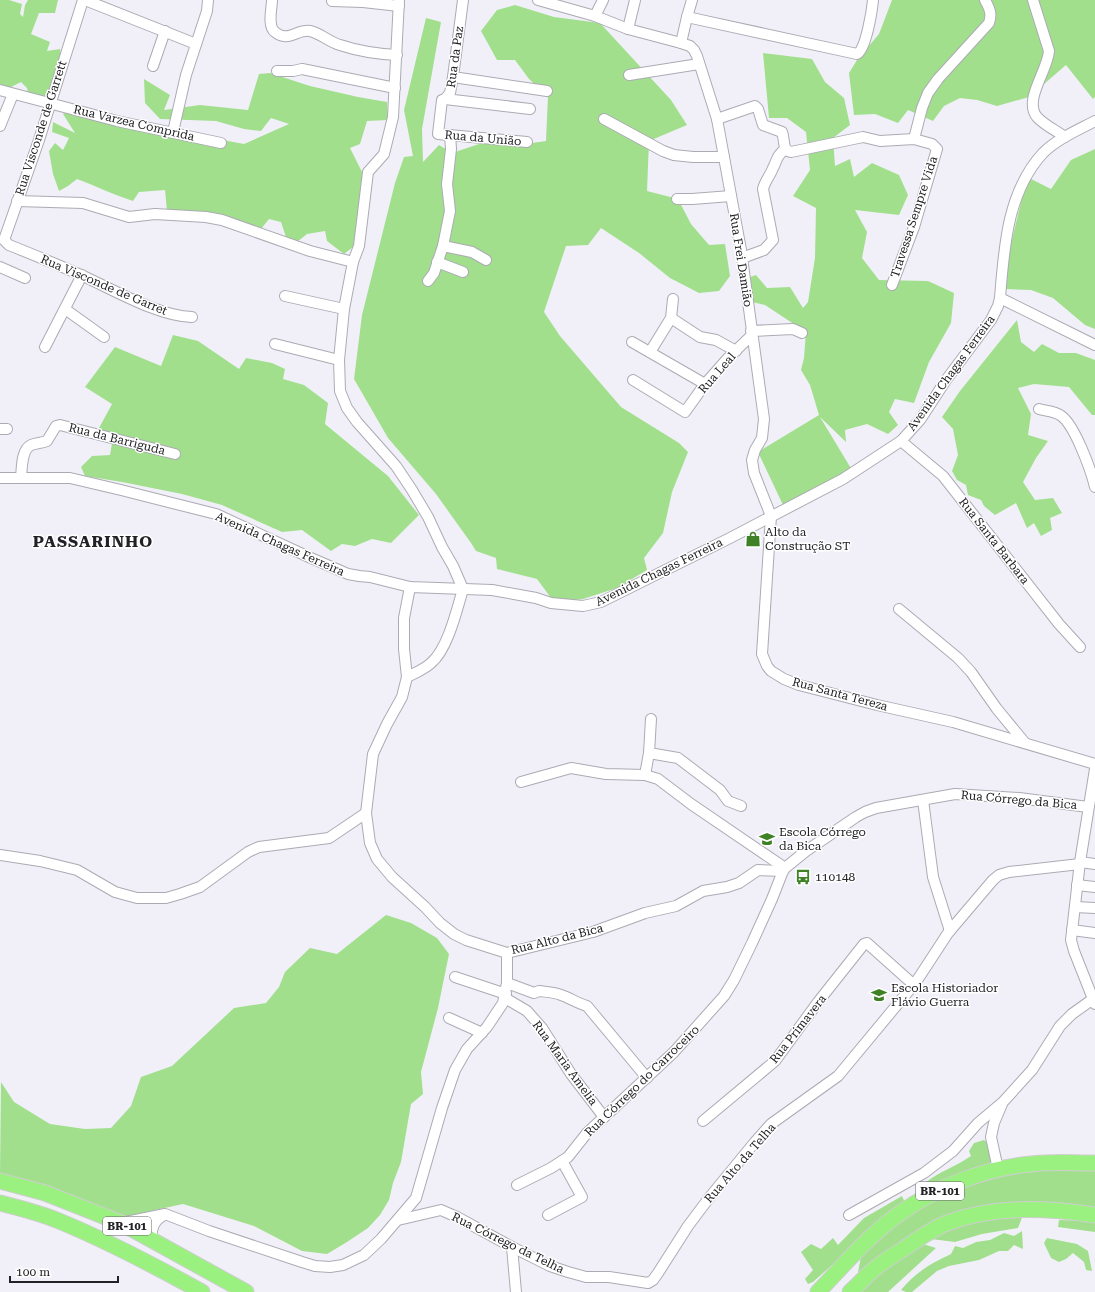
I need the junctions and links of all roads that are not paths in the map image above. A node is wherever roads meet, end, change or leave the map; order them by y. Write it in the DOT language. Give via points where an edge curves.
graph roads {
  1 [pos="84,0"];
  2 [pos="272,0"];
  3 [pos="463,0"];
  4 [pos="538,0"];
  5 [pos="603,0"];
  6 [pos="635,0"];
  7 [pos="692,0"];
  8 [pos="873,0"];
  9 [pos="985,0"];
  10 [pos="1033,0"];
  11 [pos="206,1"];
  12 [pos="332,1"];
  13 [pos="399,3"];
  14 [pos="595,16"];
  15 [pos="687,17"];
  16 [pos="628,29"];
  17 [pos="165,31"];
  18 [pos="681,43"];
  19 [pos="196,44"];
  20 [pos="397,55"];
  21 [pos="699,64"];
  22 [pos="154,66"];
  23 [pos="277,71"];
  24 [pos="629,75"];
  25 [pos="453,77"];
  26 [pos="395,88"];
  27 [pos="0,90"];
  28 [pos="547,91"];
  29 [pos="13,94"];
  30 [pos="445,99"];
  31 [pos="50,102"];
  32 [pos="530,109"];
  33 [pos="604,119"];
  34 [pos="717,119"];
  35 [pos="1095,121"];
  36 [pos="0,126"];
  37 [pos="174,132"];
  38 [pos="438,134"];
  39 [pos="450,135"];
  40 [pos="1065,137"];
  41 [pos="914,139"];
  42 [pos="221,142"];
  43 [pos="527,142"];
  44 [pos="785,149"];
  45 [pos="724,157"];
  46 [pos="731,196"];
  47 [pos="677,199"];
  48 [pos="17,201"];
  49 [pos="4,223"];
  50 [pos="444,246"];
  51 [pos="18,249"];
  52 [pos="742,258"];
  53 [pos="486,260"];
  54 [pos="353,262"];
  55 [pos="437,262"];
  56 [pos="0,267"];
  57 [pos="463,272"];
  58 [pos="82,275"];
  59 [pos="25,278"];
  60 [pos="428,281"];
  61 [pos="892,285"];
  62 [pos="285,296"];
  63 [pos="1000,298"];
  64 [pos="673,300"];
  65 [pos="65,309"];
  66 [pos="344,309"];
  67 [pos="192,317"];
  68 [pos="671,318"];
  69 [pos="751,333"];
  70 [pos="802,333"];
  71 [pos="104,337"];
  72 [pos="632,342"];
  73 [pos="275,344"];
  74 [pos="1095,346"];
  75 [pos="45,347"];
  76 [pos="736,351"];
  77 [pos="650,352"];
  78 [pos="339,360"];
  79 [pos="633,380"];
  80 [pos="705,384"];
  81 [pos="1039,409"];
  82 [pos="901,441"];
  83 [pos="175,454"];
  84 [pos="0,478"];
  85 [pos="21,478"];
  86 [pos="759,484"];
  87 [pos="1095,487"];
  88 [pos="771,516"];
  89 [pos="410,587"];
  90 [pos="463,589"];
  91 [pos="899,609"];
  92 [pos="1080,647"];
  93 [pos="407,677"];
  94 [pos="651,718"];
  95 [pos="1025,743"];
  96 [pos="649,753"];
  97 [pos="1095,764"];
  98 [pos="1095,769"];
  99 [pos="645,775"];
  100 [pos="521,782"];
  101 [pos="923,800"];
  102 [pos="741,806"];
  103 [pos="1088,807"];
  104 [pos="366,813"];
  105 [pos="0,855"];
  106 [pos="1080,863"];
  107 [pos="1095,864"];
  108 [pos="784,870"];
  109 [pos="1077,885"];
  110 [pos="1095,887"];
  111 [pos="1075,907"];
  112 [pos="1095,908"];
  113 [pos="1072,930"];
  114 [pos="950,931"];
  115 [pos="1095,933"];
  116 [pos="507,953"];
  117 [pos="455,977"];
  118 [pos="507,983"];
  119 [pos="914,985"];
  120 [pos="505,996"];
  121 [pos="1094,1002"];
  122 [pos="449,1018"];
  123 [pos="482,1033"];
  124 [pos="647,1078"];
  125 [pos="1003,1102"];
  126 [pos="604,1117"];
  127 [pos="703,1120"];
  128 [pos="562,1161"];
  129 [pos="1095,1163"];
  130 [pos="998,1169"];
  131 [pos="0,1181"];
  132 [pos="517,1185"];
  133 [pos="0,1203"];
  134 [pos="166,1214"];
  135 [pos="548,1215"];
  136 [pos="849,1215"];
  137 [pos="1095,1215"];
  138 [pos="398,1220"];
  139 [pos="121,1223"];
  140 [pos="151,1239"];
  141 [pos="512,1247"];
  142 [pos="641,1283"];
  143 [pos="202,1292"];
  144 [pos="246,1292"];
  145 [pos="516,1292"];
  146 [pos="818,1292"];
  147 [pos="850,1292"];
  1 -- 17 [label="street"];
  1 -- 31 [label="street, Rua Visconde de Garrett"];
  2 -- 20 [label="street" via="271,23 275,33 291,36 308,30 339,45"];
  3 -- 25 [label="street, Rua da Paz"];
  4 -- 14 [label="street"];
  5 -- 14 [label="street"];
  6 -- 16 [label="street"];
  7 -- 15 [label="street"];
  8 -- 15 [label="street" via="872,14 861,51 857,54"];
  9 -- 41 [label="street" via="990,11 989,24 928,93"];
  10 -- 40 [label="street" via="1049,51 1034,94 1034,112 1038,118"];
  11 -- 19 [label="street" via="207,12"];
  12 -- 13 [label="street"];
  13 -- 20 [label="street"];
  14 -- 16 [label="street"];
  15 -- 18 [label="street"];
  16 -- 18 [label="street"];
  17 -- 19 [label="street"];
  17 -- 22 [label="street"];
  18 -- 21 [label="street, Rua Frei Damião" via="694,50"];
  19 -- 37 [label="street" via="181,93"];
  20 -- 26 [label="street"];
  21 -- 24 [label="street"];
  21 -- 34 [label="street, Rua Frei Damião"];
  23 -- 26 [label="street" via="302,69"];
  25 -- 28 [label="street"];
  25 -- 30 [label="street, Rua da Paz" via="450,94"];
  26 -- 54 [label="street" via="393,117 384,154 368,172 359,246"];
  27 -- 29 [label="street, Rua Varzea Comprida"];
  29 -- 31 [label="street, Rua Varzea Comprida"];
  29 -- 36 [label="street"];
  30 -- 32 [label="street"];
  30 -- 38 [label="street, Rua da Paz" via="442,100"];
  31 -- 37 [label="street, Rua Varzea Comprida" via="117,121"];
  31 -- 48 [label="street, Rua Visconde de Garrett"];
  33 -- 45 [label="street" via="674,155"];
  34 -- 44 [label="street" via="755,106 763,125 782,132"];
  34 -- 45 [label="street, Rua Frei Damião"];
  35 -- 40 [label="street, Avenida Chagas Ferreira"];
  37 -- 42 [label="street, Rua Varzea Comprida"];
  38 -- 39 [label="street, Rua da União"];
  39 -- 43 [label="street, Rua da União"];
  39 -- 50 [label="street" via="447,184 450,210"];
  40 -- 63 [label="street, Avenida Chagas Ferreira" via="1044,153 1026,176 1012,210 1007,229"];
  41 -- 44 [label="street" via="880,141 863,136 791,152"];
  41 -- 61 [label="street, Travessa Sempre Vida" via="932,144 937,149 914,227"];
  44 -- 52 [label="street" via="777,156 763,189 773,240 764,250"];
  45 -- 46 [label="street, Rua Frei Damião"];
  46 -- 47 [label="street"];
  46 -- 52 [label="street, Rua Frei Damião"];
  48 -- 49 [label="street, Rua Visconde de Garrett"];
  48 -- 54 [label="street" via="83,203 129,217 155,214 206,217"];
  49 -- 51 [label="street, Rua Visconde de Garrett" via="5,242"];
  50 -- 53 [label="street" via="472,252"];
  50 -- 55 [label="street"];
  51 -- 58 [label="street, Rua Visconde de Garret"];
  52 -- 69 [label="street, Rua Frei Damião"];
  54 -- 66 [label="street"];
  55 -- 57 [label="street"];
  55 -- 60 [label="street"];
  56 -- 59 [label="street"];
  58 -- 65 [label="street"];
  58 -- 67 [label="street, Rua Visconde de Garret" via="168,313"];
  62 -- 66 [label="street"];
  63 -- 74 [label="street"];
  63 -- 82 [label="street, Avenida Chagas Ferreira" via="991,320 920,420"];
  64 -- 68 [label="street"];
  65 -- 71 [label="street"];
  65 -- 75 [label="street"];
  66 -- 78 [label="street"];
  68 -- 76 [label="street" via="700,336 716,340"];
  68 -- 77 [label="street"];
  69 -- 70 [label="street" via="793,329"];
  69 -- 76 [label="street, Rua Leal"];
  69 -- 86 [label="street, Rua Frei Damião" via="764,419 762,438 752,460"];
  72 -- 77 [label="street"];
  73 -- 78 [label="street"];
  76 -- 80 [label="street, Rua Leal"];
  77 -- 80 [label="street"];
  78 -- 90 [label="street" via="342,398 357,422 396,466 412,490"];
  79 -- 80 [label="street, Rua Leal" via="685,412"];
  81 -- 87 [label="street" via="1060,415 1068,423 1084,453"];
  82 -- 88 [label="street, Avenida Chagas Ferreira" via="843,479"];
  82 -- 92 [label="street, Rua Santa Barbara" via="943,476"];
  83 -- 85 [label="street, Rua da Barriguda" via="60,425 56,426 47,441 30,445 26,449"];
  84 -- 85 [label="street, Avenida Chagas Ferreira"];
  85 -- 89 [label="street, Avenida Chagas Ferreira" via="70,478 216,514 348,574"];
  86 -- 88 [label="street, Rua Santa Tereza"];
  88 -- 90 [label="street, Avenida Chagas Ferreira" via="592,605 551,604 536,598 492,590"];
  88 -- 95 [label="street, Rua Santa Tereza" via="762,654 771,671 799,685 953,722"];
  89 -- 90 [label="street, Avenida Chagas Ferreira"];
  89 -- 93 [label="street" via="404,618"];
  90 -- 93 [label="street" via="440,654 431,663"];
  91 -- 95 [label="street" via="958,658"];
  93 -- 104 [label="street, Rua Alto da Bica" via="402,697 373,754"];
  94 -- 96 [label="street"];
  95 -- 97 [label="street, Rua Santa Tereza"];
  96 -- 99 [label="street"];
  96 -- 102 [label="street" via="678,758 720,790 728,801"];
  98 -- 103 [label="street"];
  99 -- 100 [label="street" via="606,774 571,768"];
  99 -- 108 [label="street" via="658,779"];
  101 -- 103 [label="street, Rua Córrego da Bica" via="955,794 1019,798"];
  101 -- 108 [label="street, Rua Córrego da Bica" via="865,812"];
  101 -- 114 [label="street" via="933,877"];
  103 -- 106 [label="street"];
  104 -- 105 [label="street" via="329,838 259,847 248,852 200,887 166,898 136,898 115,892 78,870"];
  104 -- 116 [label="street, Rua Alto da Bica" via="370,843 377,859 392,877 454,934"];
  106 -- 107 [label="street, Rua Alto da Telha"];
  106 -- 109 [label="street"];
  106 -- 114 [label="street, Rua Alto da Telha" via="999,875"];
  108 -- 116 [label="street, Rua Alto da Bica" via="758,870 739,883 703,891 676,906 645,913 592,932"];
  108 -- 124 [label="street, Rua Córrego do Carroceiro" via="752,943 724,996"];
  109 -- 110 [label="street"];
  109 -- 111 [label="street"];
  111 -- 112 [label="street"];
  111 -- 113 [label="street"];
  113 -- 115 [label="street"];
  113 -- 121 [label="street" via="1074,951"];
  114 -- 119 [label="street, Rua Alto da Telha"];
  116 -- 118 [label="street"];
  117 -- 120 [label="street, Rua Maria Amelia"];
  118 -- 120 [label="street"];
  118 -- 124 [label="street" via="534,993 539,991 559,994 587,1006"];
  119 -- 127 [label="street, Rua Primavera" via="867,943 864,944 775,1061"];
  119 -- 142 [label="street, Rua Alto da Telha" via="838,1076 772,1124 755,1142 709,1198 653,1280"];
  120 -- 123 [label="street"];
  120 -- 126 [label="street, Rua Maria Amelia" via="527,1011 542,1028 571,1074"];
  121 -- 125 [label="street" via="1072,1014 1060,1026 1032,1070"];
  122 -- 123 [label="street"];
  123 -- 138 [label="street" via="467,1049 455,1070 420,1190"];
  124 -- 126 [label="street, Rua Córrego do Carroceiro"];
  125 -- 130 [label="street" via="991,1137"];
  125 -- 136 [label="street" via="978,1123 945,1158 924,1173"];
  126 -- 128 [label="street, Rua Córrego do Carroceiro"];
  128 -- 132 [label="street, Rua Córrego do Carroceiro"];
  128 -- 135 [label="street" via="582,1197"];
  129 -- 130 [label="highway, BR-101" via="1054,1162"];
  130 -- 146 [label="highway, BR-101" via="933,1194 898,1214 863,1245"];
  131 -- 139 [label="highway, BR-101" via="45,1193"];
  133 -- 143 [label="highway, BR-101" via="58,1220 108,1242"];
  134 -- 138 [label="street" via="302,1262 330,1267 343,1265 364,1255"];
  134 -- 139 [label="street"];
  134 -- 140 [label="street" via="152,1226"];
  137 -- 147 [label="highway, BR-101" via="1010,1210 965,1217 921,1237 883,1262"];
  138 -- 141 [label="street, Rua Córrego da Telha" via="441,1210"];
  139 -- 140 [label="highway, BR-101"];
  140 -- 144 [label="highway, BR-101"];
  141 -- 142 [label="street, Rua Córrego da Telha" via="568,1272 586,1277 609,1277"];
  141 -- 145 [label="street"];
}
